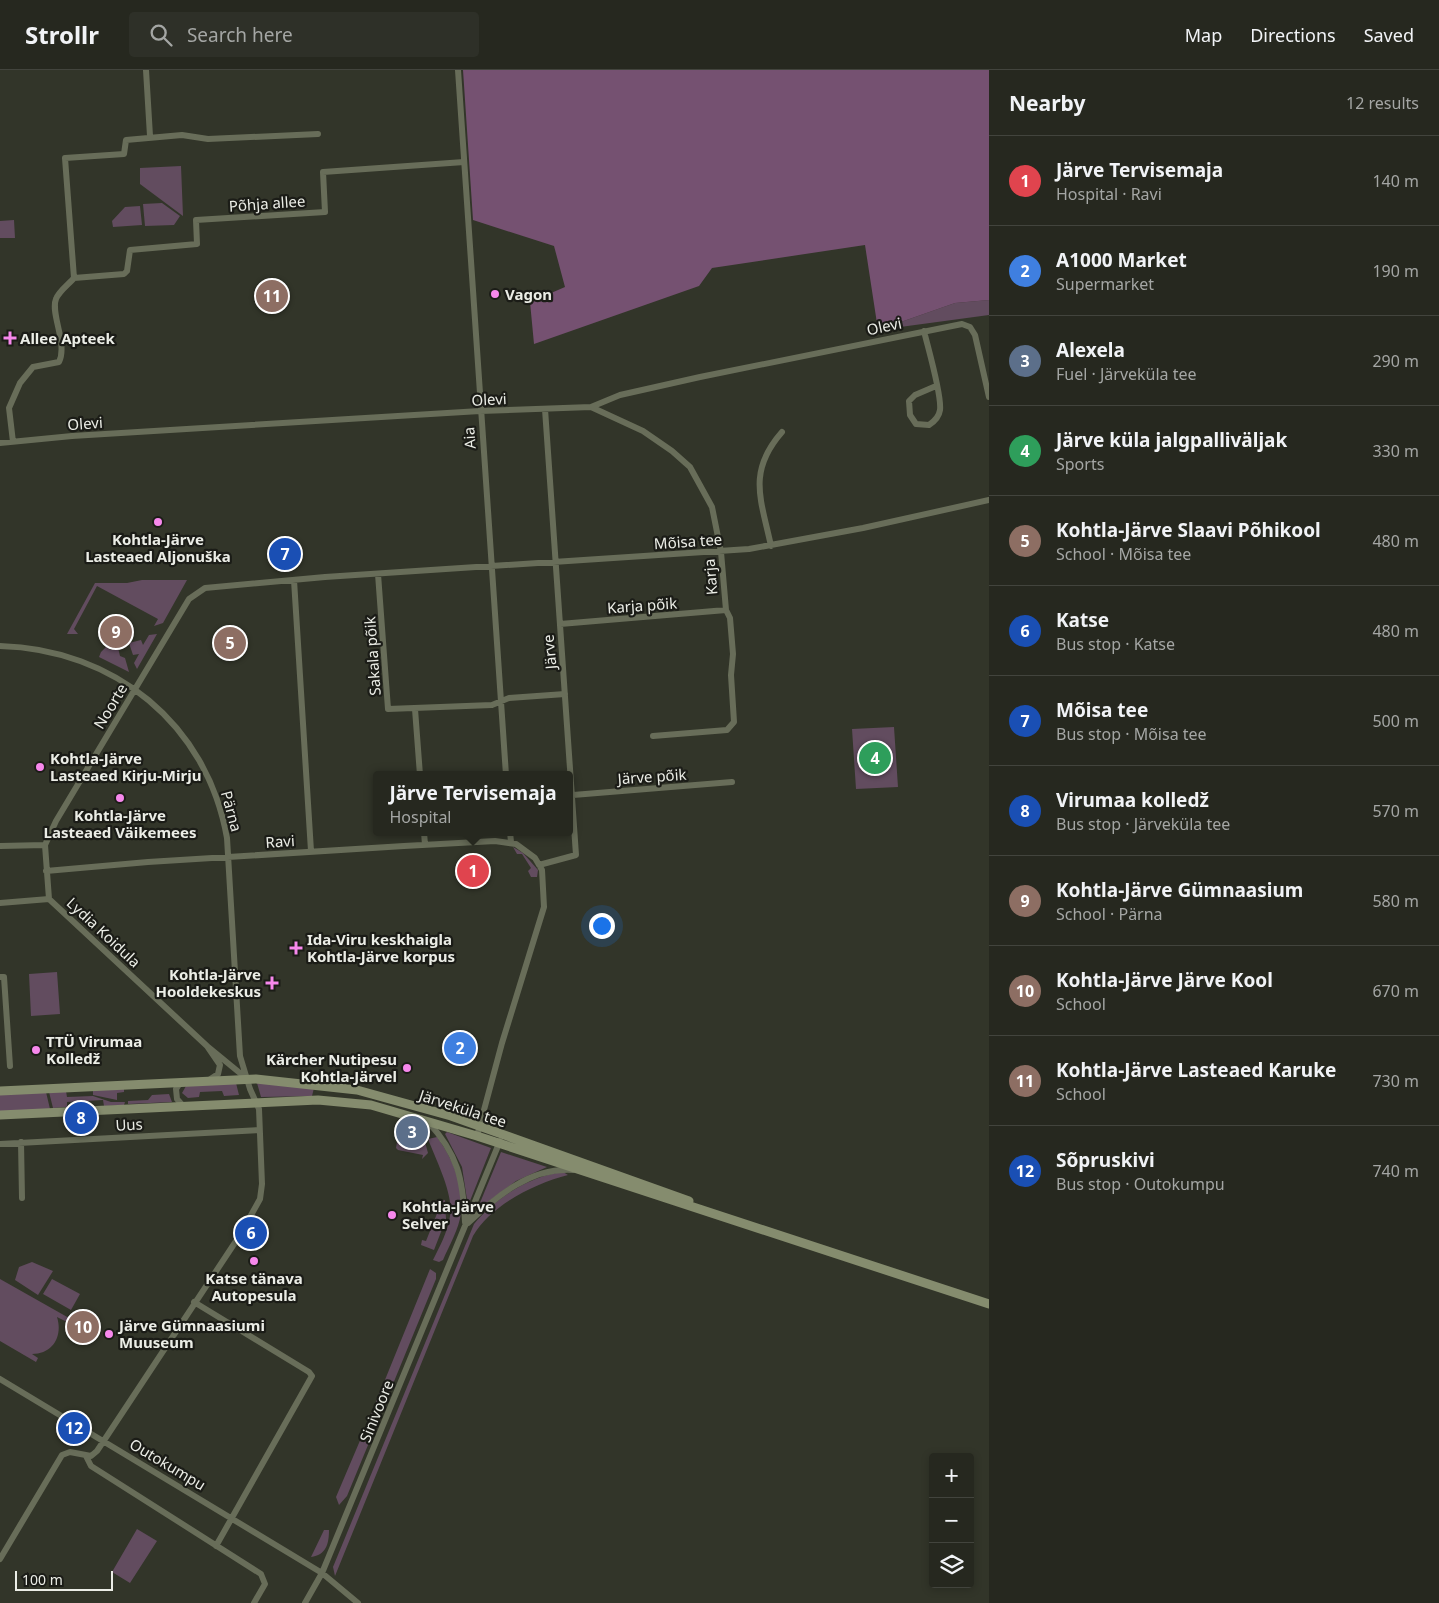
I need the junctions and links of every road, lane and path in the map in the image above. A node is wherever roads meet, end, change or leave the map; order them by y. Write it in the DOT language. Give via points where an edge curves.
graph roads {
  1 [pos="146,70"];
  2 [pos="458,70"];
  3 [pos="318,134"];
  4 [pos="150,136"];
  5 [pos="464,162"];
  6 [pos="74,278"];
  7 [pos="924,331"];
  8 [pos="936,386"];
  9 [pos="989,397"];
  10 [pos="591,407"];
  11 [pos="545,409"];
  12 [pos="480,411"];
  13 [pos="782,432"];
  14 [pos="14,442"];
  15 [pos="0,443"];
  16 [pos="989,500"];
  17 [pos="771,546"];
  18 [pos="721,552"];
  19 [pos="555,562"];
  20 [pos="491,567"];
  21 [pos="378,574"];
  22 [pos="294,580"];
  23 [pos="205,588"];
  24 [pos="726,610"];
  25 [pos="560,624"];
  26 [pos="0,646"];
  27 [pos="135,688"];
  28 [pos="565,694"];
  29 [pos="501,701"];
  30 [pos="415,709"];
  31 [pos="653,736"];
  32 [pos="420,771"];
  33 [pos="506,771"];
  34 [pos="571,771"];
  35 [pos="732,782"];
  36 [pos="573,795"];
  37 [pos="425,836"];
  38 [pos="511,836"];
  39 [pos="513,843"];
  40 [pos="45,845"];
  41 [pos="426,845"];
  42 [pos="0,846"];
  43 [pos="311,851"];
  44 [pos="229,857"];
  45 [pos="539,865"];
  46 [pos="46,871"];
  47 [pos="49,899"];
  48 [pos="0,903"];
  49 [pos="0,977"];
  50 [pos="207,1046"];
  51 [pos="10,1066"];
  52 [pos="247,1079"];
  53 [pos="198,1082"];
  54 [pos="180,1083"];
  55 [pos="0,1091"];
  56 [pos="184,1106"];
  57 [pos="257,1106"];
  58 [pos="0,1115"];
  59 [pos="427,1121"];
  60 [pos="480,1126"];
  61 [pos="259,1130"];
  62 [pos="477,1136"];
  63 [pos="501,1139"];
  64 [pos="21,1142"];
  65 [pos="0,1144"];
  66 [pos="578,1171"];
  67 [pos="22,1198"];
  68 [pos="745,1224"];
  69 [pos="465,1226"];
  70 [pos="194,1302"];
  71 [pos="989,1304"];
  72 [pos="0,1379"];
  73 [pos="104,1440"];
  74 [pos="86,1456"];
  75 [pos="232,1516"];
  76 [pos="216,1546"];
  77 [pos="0,1558"];
  78 [pos="322,1573"];
  79 [pos="254,1603"];
  80 [pos="305,1603"];
  81 [pos="358,1603"];
  1 -- 4 [label="street"];
  2 -- 5 [label="street, Aia"];
  3 -- 4 [label="street" via="208,139 182,135"];
  4 -- 6 [label="street" via="126,140 124,154 65,158"];
  5 -- 6 [label="street, Põhja allee" via="322,172 325,212 196,220 197,244 130,250 124,274"];
  5 -- 12 [label="street, Aia"];
  6 -- 14 [label="street" via="55,300 62,354 59,362 33,367 10,402"];
  7 -- 8 [label="street"];
  7 -- 9 [label="street, Olevi" via="962,324 970,328 975,335"];
  7 -- 10 [label="street, Olevi" via="620,395"];
  8 -- 8 [label="street" via="941,408 939,416 929,425 916,424 910,415 909,401"];
  10 -- 11 [label="street, Olevi"];
  10 -- 18 [label="street, Karja" via="651,436 690,467 712,507"];
  11 -- 12 [label="street, Olevi"];
  11 -- 19 [label="street, Järve"];
  12 -- 14 [label="street, Olevi"];
  12 -- 20 [label="street, Aia"];
  13 -- 17 [label="street" via="771,445 758,476"];
  14 -- 15 [label="street, Olevi"];
  16 -- 17 [label="street, Mõisa tee"];
  17 -- 18 [label="street, Mõisa tee"];
  18 -- 19 [label="street, Mõisa tee"];
  18 -- 24 [label="street, Karja"];
  19 -- 20 [label="street, Mõisa tee"];
  19 -- 25 [label="street, Järve"];
  20 -- 21 [label="street, Mõisa tee"];
  20 -- 29 [label="street, Aia"];
  21 -- 22 [label="street, Mõisa tee"];
  21 -- 30 [label="street, Sakala põik" via="388,709"];
  22 -- 23 [label="street, Mõisa tee"];
  22 -- 43 [label="street"];
  23 -- 27 [label="street, Noorte" via="190,599"];
  24 -- 25 [label="street, Karja põik"];
  24 -- 31 [label="street, Karja" via="730,618 733,654 732,727 715,732"];
  25 -- 28 [label="street, Järve"];
  26 -- 27 [label="street, Pärna" via="28,648 71,658"];
  27 -- 40 [label="street, Noorte"];
  27 -- 44 [label="street, Pärna" via="161,711 192,748 219,804"];
  28 -- 29 [label="street"];
  28 -- 34 [label="street, Järve"];
  29 -- 30 [label="street" via="492,705"];
  29 -- 33 [label="street, Aia"];
  30 -- 32 [label="street"];
  35 -- 36 [label="street, Järve põik"];
  36 -- 45 [label="street, Järve" via="576,854"];
  37 -- 41 [label="street"];
  38 -- 39 [label="street"];
  39 -- 41 [label="street, Ravi"];
  39 -- 45 [label="street" via="528,852"];
  40 -- 42 [label="street"];
  40 -- 46 [label="street"];
  41 -- 43 [label="street, Ravi"];
  43 -- 44 [label="street, Ravi"];
  44 -- 46 [label="street, Ravi"];
  44 -- 52 [label="street, Pärna" via="240,1056"];
  45 -- 60 [label="street" via="544,881 543,913"];
  46 -- 47 [label="street"];
  47 -- 48 [label="street"];
  47 -- 50 [label="street, Lydia Koidula"];
  49 -- 51 [label="street" via="4,977"];
  50 -- 52 [label="street, Lydia Koidula"];
  50 -- 53 [label="street, Lydia Koidula" via="220,1068 214,1078"];
  52 -- 53 [label="main road, Järveküla tee"];
  52 -- 57 [label="street, Pärna"];
  52 -- 60 [label="main road, Järveküla tee" via="357,1090"];
  53 -- 54 [label="main road, Järveküla tee"];
  54 -- 55 [label="main road, Järveküla tee"];
  54 -- 56 [label="street" via="176,1094 178,1102"];
  56 -- 57 [label="main road, Järveküla tee"];
  56 -- 58 [label="main road, Järveküla tee"];
  57 -- 59 [label="main road, Järveküla tee" via="318,1100 356,1102"];
  57 -- 61 [label="street"];
  59 -- 62 [label="main road, Järveküla tee"];
  59 -- 69 [label="street, Sinivoore" via="446,1143 459,1170"];
  60 -- 62 [label="street"];
  60 -- 63 [label="main road, Järveküla tee"];
  61 -- 64 [label="street, Uus"];
  61 -- 70 [label="street" via="260,1199"];
  62 -- 63 [label="main road, Järveküla tee"];
  63 -- 66 [label="main road, Järveküla tee" via="513,1148"];
  63 -- 68 [label="main road, Järveküla tee" via="529,1143 657,1188"];
  63 -- 69 [label="street, Sinivoore"];
  64 -- 65 [label="street, Uus"];
  64 -- 67 [label="street"];
  66 -- 68 [label="main road, Järveküla tee"];
  66 -- 69 [label="street, Sinivoore" via="556,1169 536,1175 502,1194"];
  68 -- 71 [label="main road"];
  69 -- 78 [label="street, Sinivoore"];
  70 -- 73 [label="street"];
  70 -- 75 [label="street" via="312,1376"];
  72 -- 73 [label="street, Outokumpu"];
  73 -- 74 [label="street" via="95,1454"];
  73 -- 75 [label="street, Outokumpu"];
  74 -- 76 [label="street" via="91,1466"];
  74 -- 77 [label="street" via="70,1452 62,1455"];
  75 -- 76 [label="street"];
  75 -- 78 [label="street, Outokumpu"];
  76 -- 79 [label="street" via="264,1577 264,1588"];
  78 -- 80 [label="street, Sinivoore"];
  78 -- 81 [label="street, Outokumpu"];
}
